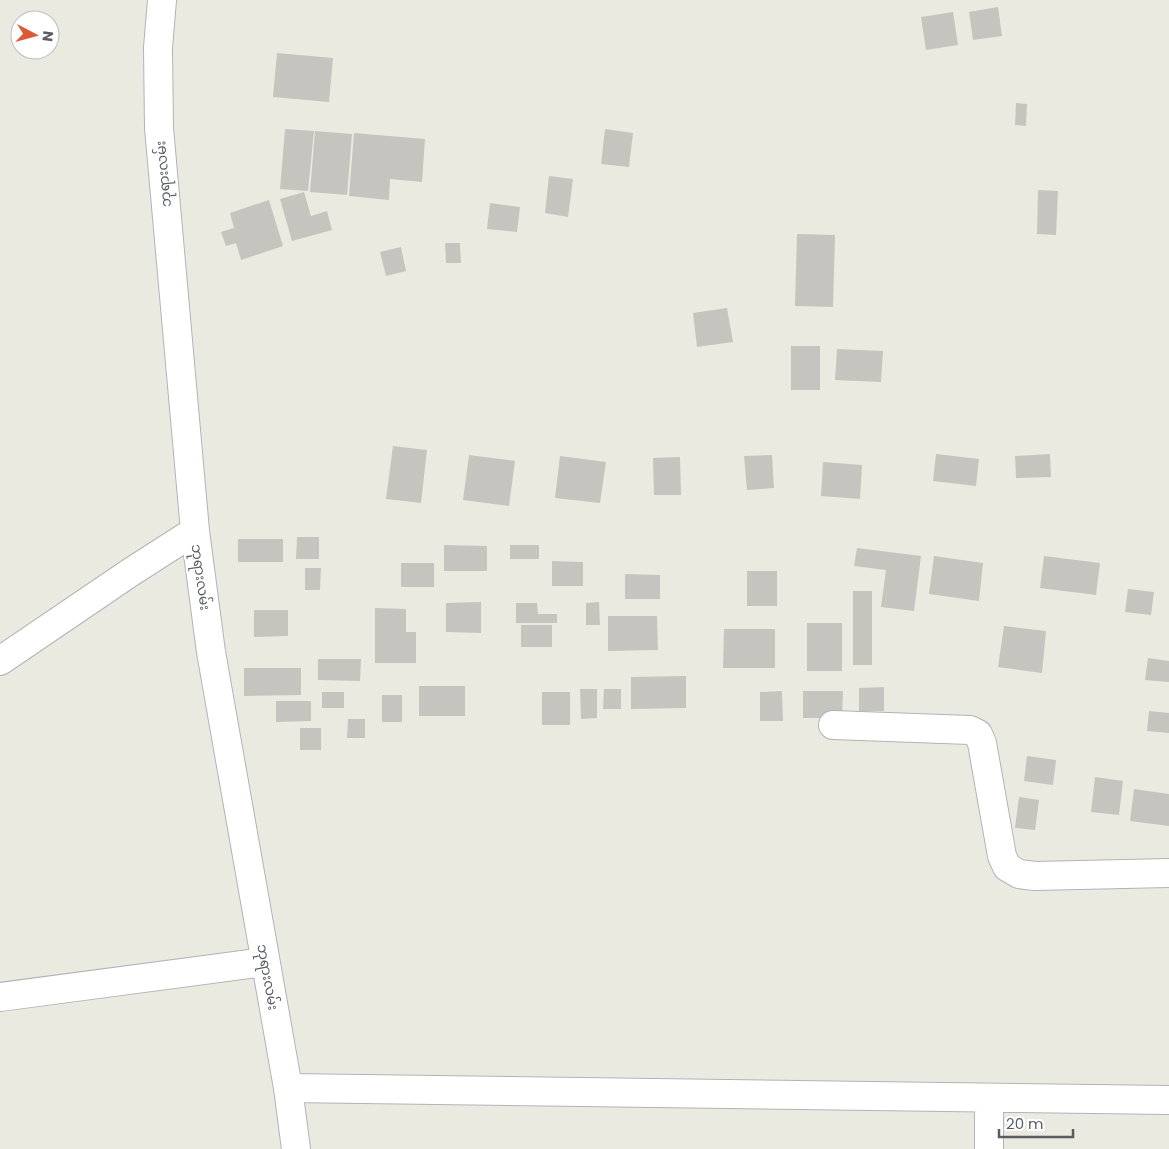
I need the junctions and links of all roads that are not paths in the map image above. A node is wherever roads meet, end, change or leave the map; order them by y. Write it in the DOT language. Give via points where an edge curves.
graph roads {
  1 [pos="162,0"];
  2 [pos="194,531"];
  3 [pos="0,660"];
  4 [pos="834,725"];
  5 [pos="1169,873"];
  6 [pos="265,962"];
  7 [pos="0,997"];
  8 [pos="288,1088"];
  9 [pos="989,1098"];
  10 [pos="1169,1100"];
  11 [pos="296,1149"];
  12 [pos="989,1149"];
  1 -- 2 [label="street, ဘုရားလမ်း" via="158,48 159,128"];
  2 -- 3 [label="street"];
  2 -- 6 [label="street, ဘုရားလမ်း" via="211,652"];
  4 -- 5 [label="street" via="970,730 978,734 1002,856 1007,867 1019,874"];
  6 -- 7 [label="street"];
  6 -- 8 [label="street, ဘုရားလမ်း"];
  8 -- 9 [label="street"];
  8 -- 11 [label="street, ဘုရားလမ်း"];
  9 -- 10 [label="street"];
  9 -- 12 [label="street"];
}
